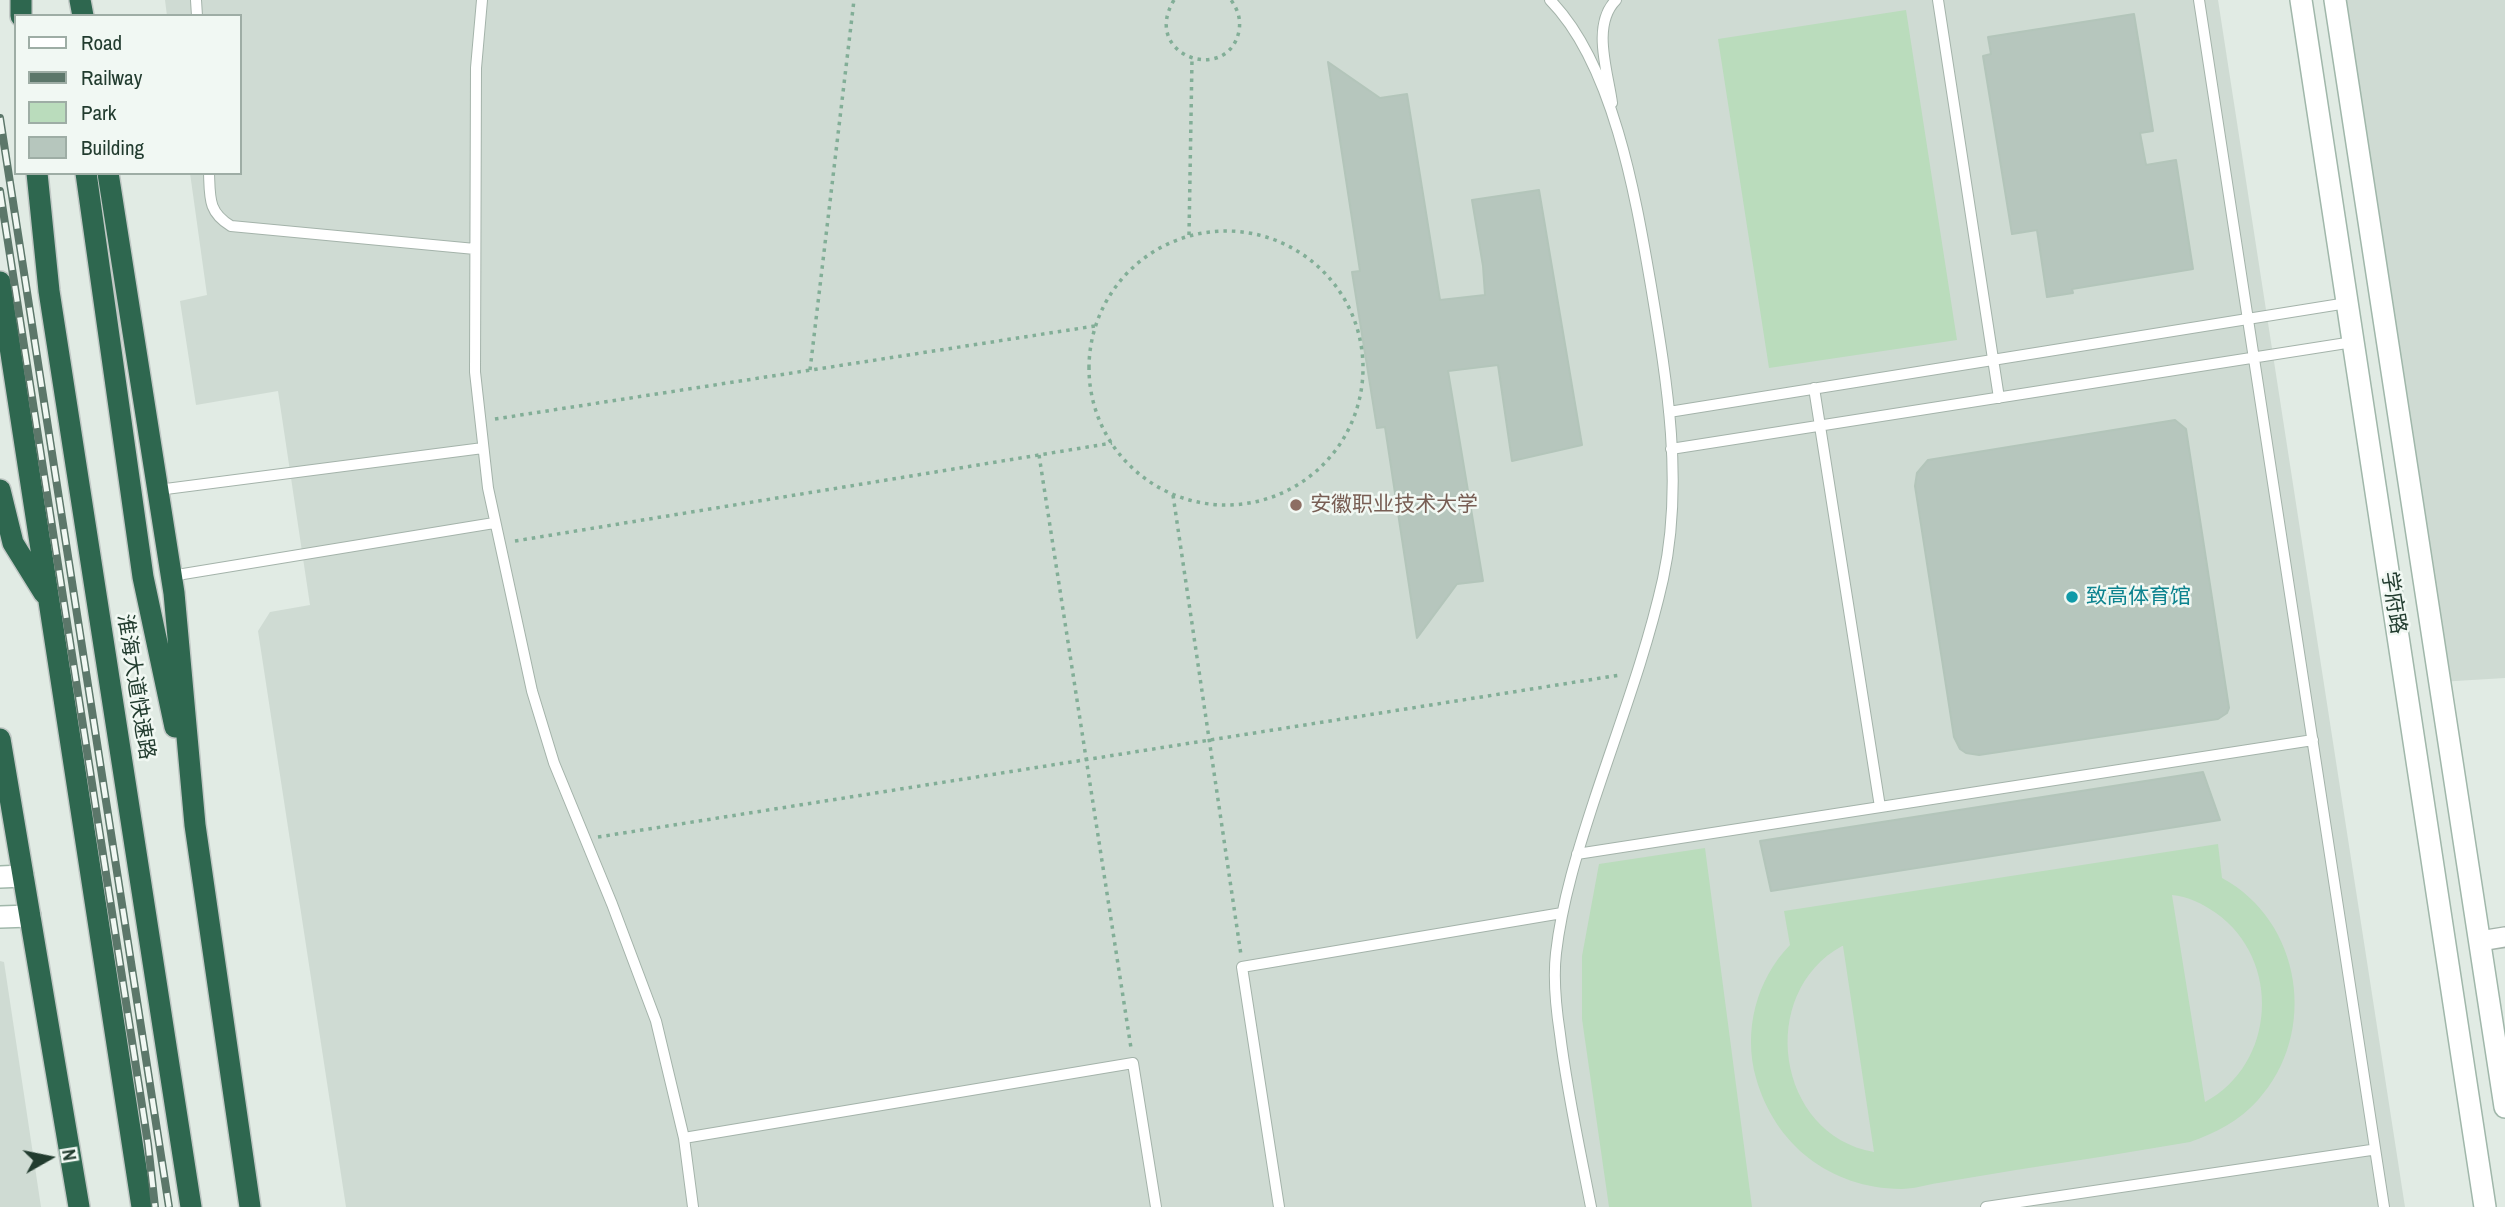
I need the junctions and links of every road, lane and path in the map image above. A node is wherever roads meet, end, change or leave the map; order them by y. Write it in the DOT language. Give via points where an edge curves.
graph roads {
  1 [pos="482,0"];
  2 [pos="854,0"];
  3 [pos="1174,0"];
  4 [pos="1231,0"];
  5 [pos="1550,0"];
  6 [pos="1616,0"];
  7 [pos="1938,0"];
  8 [pos="2200,0"];
  9 [pos="2301,0"];
  10 [pos="2335,0"];
  11 [pos="1192,59"];
  12 [pos="1614,116"];
  13 [pos="37,175"];
  14 [pos="86,175"];
  15 [pos="108,175"];
  16 [pos="209,175"];
  17 [pos="1189,235"];
  18 [pos="475,249"];
  19 [pos="0,282"];
  20 [pos="2347,303"];
  21 [pos="2248,318"];
  22 [pos="1095,326"];
  23 [pos="2353,342"];
  24 [pos="2254,358"];
  25 [pos="1993,359"];
  26 [pos="810,370"];
  27 [pos="1814,388"];
  28 [pos="1999,398"];
  29 [pos="1669,412"];
  30 [pos="481,421"];
  31 [pos="1820,426"];
  32 [pos="1112,443"];
  33 [pos="483,447"];
  34 [pos="1671,449"];
  35 [pos="1039,455"];
  36 [pos="0,490"];
  37 [pos="158,490"];
  38 [pos="1173,495"];
  39 [pos="494,523"];
  40 [pos="499,544"];
  41 [pos="171,576"];
  42 [pos="49,602"];
  43 [pos="1637,672"];
  44 [pos="0,738"];
  45 [pos="1209,740"];
  46 [pos="2313,740"];
  47 [pos="1086,760"];
  48 [pos="1880,807"];
  49 [pos="195,825"];
  50 [pos="586,839"];
  51 [pos="1577,854"];
  52 [pos="23,876"];
  53 [pos="0,877"];
  54 [pos="1562,913"];
  55 [pos="30,916"];
  56 [pos="0,917"];
  57 [pos="2505,937"];
  58 [pos="2480,942"];
  59 [pos="1242,967"];
  60 [pos="1133,1063"];
  61 [pos="2505,1107"];
  62 [pos="684,1138"];
  63 [pos="2371,1150"];
  64 [pos="79,1207"];
  65 [pos="142,1207"];
  66 [pos="191,1207"];
  67 [pos="250,1207"];
  68 [pos="693,1207"];
  69 [pos="1156,1207"];
  70 [pos="1279,1207"];
  71 [pos="1591,1207"];
  72 [pos="1986,1207"];
  73 [pos="2384,1207"];
  74 [pos="2485,1207"];
  1 -- 18 [label="lane"];
  2 -- 26 [label="path"];
  3 -- 11 [label="path" via="1168,11 1168,34 1173,45"];
  4 -- 11 [label="path" via="1240,23 1233,45 1214,58"];
  5 -- 12 [label="lane" via="1576,34"];
  6 -- 12 [label="lane" via="1605,16 1603,40"];
  7 -- 25 [label="lane"];
  8 -- 21 [label="lane"];
  9 -- 20 [label="main road, 学府路"];
  10 -- 58 [label="main road, 学府路"];
  11 -- 17 [label="path"];
  12 -- 29 [label="lane" via="1640,220"];
  13 -- 66 [label="highway, 淮海大道快速路" via="50,291"];
  14 -- 49 [label="highway" via="143,576"];
  15 -- 37 [label="highway"];
  16 -- 18 [label="lane" via="211,205 219,219 231,226"];
  17 -- 22 [label="path" via="1163,245 1121,279"];
  17 -- 38 [label="path" via="1215,230 1255,234 1293,247 1315,263 1348,304 1363,356 1363,383 1347,434 1313,475 1291,490 1239,506"];
  18 -- 30 [label="lane" via="475,372"];
  19 -- 42 [label="highway"];
  20 -- 21 [label="lane"];
  20 -- 23 [label="main road, 学府路"];
  21 -- 24 [label="lane"];
  21 -- 25 [label="lane"];
  22 -- 26 [label="path"];
  22 -- 32 [label="path" via="1089,380 1094,407"];
  23 -- 24 [label="lane"];
  23 -- 74 [label="main road, 学府路"];
  24 -- 28 [label="lane"];
  24 -- 46 [label="lane"];
  25 -- 27 [label="lane"];
  25 -- 28 [label="lane"];
  26 -- 30 [label="path"];
  27 -- 29 [label="lane"];
  27 -- 31 [label="lane"];
  28 -- 31 [label="lane"];
  29 -- 34 [label="lane"];
  30 -- 33 [label="lane"];
  31 -- 34 [label="lane"];
  31 -- 48 [label="lane"];
  32 -- 35 [label="path"];
  32 -- 38 [label="path" via="1138,474"];
  33 -- 37 [label="lane"];
  33 -- 39 [label="lane"];
  34 -- 43 [label="lane" via="1671,529 1664,576"];
  35 -- 40 [label="path"];
  35 -- 47 [label="path"];
  36 -- 42 [label="highway" via="13,543"];
  37 -- 41 [label="highway"];
  38 -- 45 [label="path"];
  39 -- 40 [label="lane"];
  39 -- 41 [label="lane"];
  40 -- 50 [label="lane" via="532,691 554,763"];
  41 -- 49 [label="highway"];
  42 -- 65 [label="highway"];
  43 -- 45 [label="path"];
  43 -- 51 [label="lane"];
  44 -- 52 [label="highway"];
  45 -- 47 [label="path"];
  45 -- 59 [label="path"];
  46 -- 48 [label="lane"];
  46 -- 73 [label="lane"];
  47 -- 50 [label="path"];
  47 -- 60 [label="path"];
  48 -- 51 [label="lane"];
  49 -- 67 [label="highway"];
  50 -- 62 [label="lane" via="656,1020"];
  51 -- 54 [label="lane"];
  52 -- 53 [label="main road"];
  52 -- 55 [label="highway"];
  54 -- 59 [label="lane"];
  54 -- 71 [label="lane" via="1555,956 1556,1005"];
  55 -- 56 [label="main road"];
  55 -- 64 [label="highway"];
  57 -- 58 [label="street"];
  58 -- 61 [label="main road, 学府路"];
  59 -- 70 [label="lane"];
  60 -- 62 [label="lane"];
  60 -- 69 [label="lane"];
  62 -- 68 [label="lane"];
  63 -- 72 [label="lane"];
}
